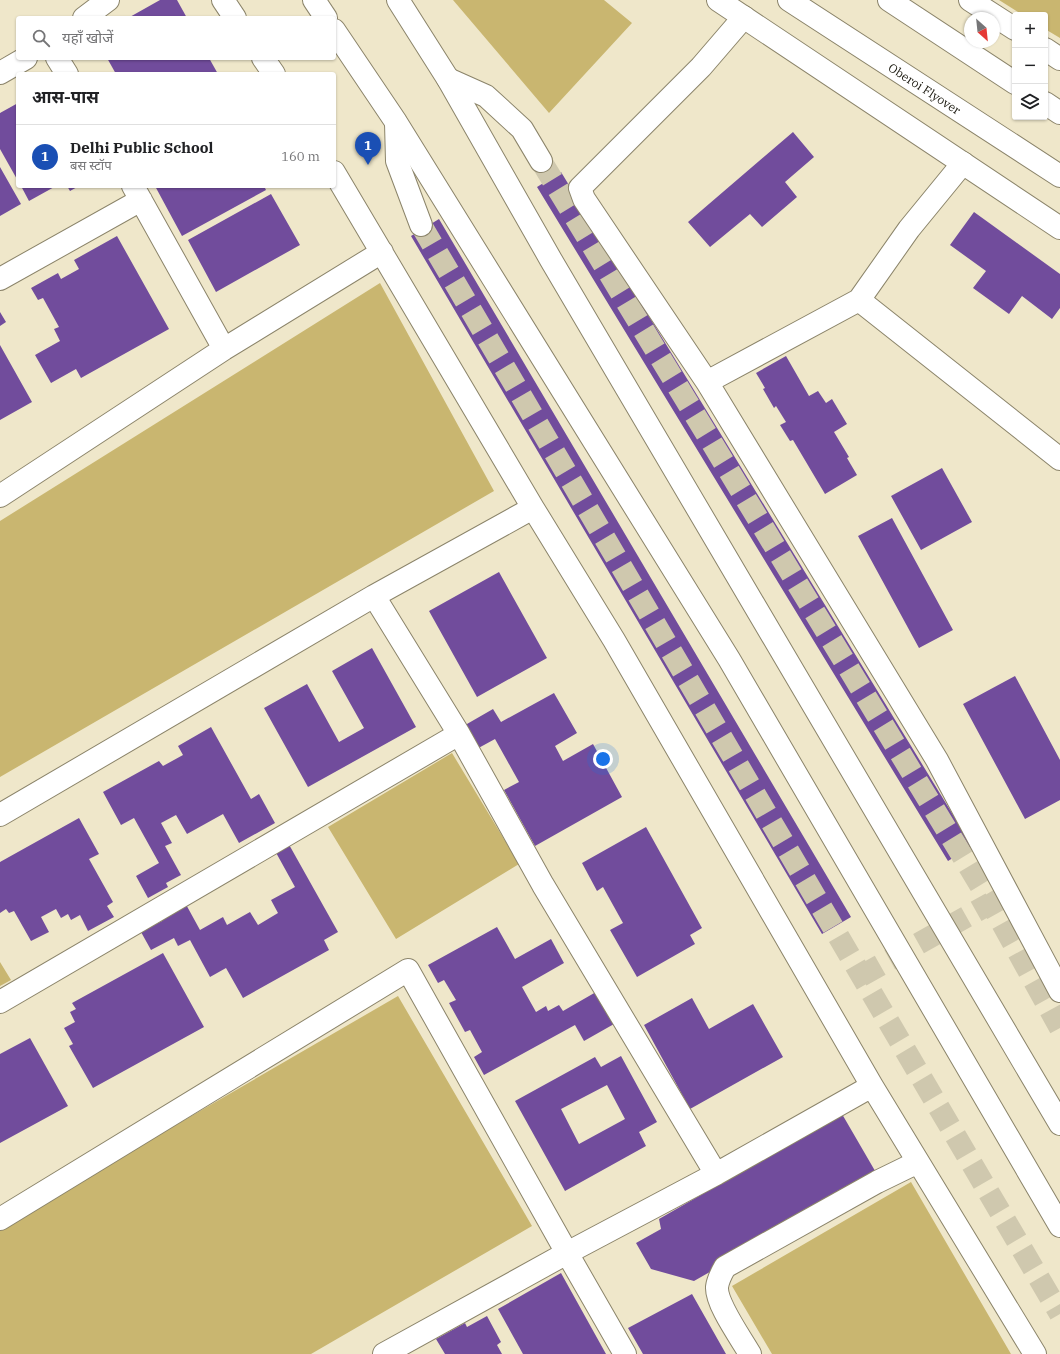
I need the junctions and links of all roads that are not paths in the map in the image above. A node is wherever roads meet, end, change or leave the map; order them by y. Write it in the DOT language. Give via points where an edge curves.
graph roads {
  1 [pos="108,0"];
  2 [pos="223,0"];
  3 [pos="314,0"];
  4 [pos="398,0"];
  5 [pos="718,0"];
  6 [pos="789,0"];
  7 [pos="889,0"];
  8 [pos="970,0"];
  9 [pos="87,16"];
  10 [pos="234,16"];
  11 [pos="325,16"];
  12 [pos="744,17"];
  13 [pos="1012,27"];
  14 [pos="336,33"];
  15 [pos="1048,51"];
  16 [pos="1060,58"];
  17 [pos="23,60"];
  18 [pos="58,60"];
  19 [pos="264,60"];
  20 [pos="66,72"];
  21 [pos="273,72"];
  22 [pos="0,73"];
  23 [pos="448,79"];
  24 [pos="1012,81"];
  25 [pos="1048,105"];
  26 [pos="1060,113"];
  27 [pos="396,122"];
  28 [pos="541,161"];
  29 [pos="963,163"];
  30 [pos="336,175"];
  31 [pos="1060,176"];
  32 [pos="137,193"];
  33 [pos="421,225"];
  34 [pos="1060,228"];
  35 [pos="382,252"];
  36 [pos="0,279"];
  37 [pos="859,300"];
  38 [pos="224,349"];
  39 [pos="707,382"];
  40 [pos="1060,459"];
  41 [pos="0,496"];
  42 [pos="533,508"];
  43 [pos="374,596"];
  44 [pos="459,734"];
  45 [pos="0,815"];
  46 [pos="1060,991"];
  47 [pos="0,1002"];
  48 [pos="872,1086"];
  49 [pos="1060,1124"];
  50 [pos="918,1162"];
  51 [pos="716,1174"];
  52 [pos="0,1219"];
  53 [pos="1060,1226"];
  54 [pos="567,1253"];
  55 [pos="384,1354"];
  56 [pos="625,1354"];
  57 [pos="750,1354"];
  58 [pos="1035,1354"];
  1 -- 9 [label="street"];
  2 -- 10 [label="street"];
  3 -- 11 [label="street"];
  4 -- 23 [label="street"];
  5 -- 12 [label="street"];
  6 -- 31 [label="street, Oberoi Flyover"];
  7 -- 24 [label="street"];
  8 -- 13 [label="street"];
  12 -- 29 [label="street"];
  12 -- 39 [label="street" via="701,67 580,188 584,199"];
  14 -- 27 [label="street"];
  15 -- 16 [label="street"];
  17 -- 22 [label="street"];
  18 -- 20 [label="street"];
  19 -- 21 [label="street"];
  23 -- 28 [label="street" via="486,96 522,130"];
  23 -- 49 [label="street" via="559,274"];
  25 -- 26 [label="street"];
  27 -- 33 [label="street" via="397,161"];
  27 -- 53 [label="street" via="729,659"];
  29 -- 34 [label="street"];
  29 -- 37 [label="street" via="909,229"];
  30 -- 35 [label="street"];
  32 -- 36 [label="street"];
  32 -- 38 [label="street"];
  35 -- 38 [label="street"];
  35 -- 42 [label="street"];
  37 -- 39 [label="street"];
  37 -- 40 [label="street"];
  38 -- 41 [label="street"];
  39 -- 46 [label="street" via="937,760"];
  42 -- 43 [label="street"];
  42 -- 48 [label="street" via="618,647"];
  43 -- 44 [label="street"];
  43 -- 45 [label="street"];
  44 -- 47 [label="street"];
  44 -- 51 [label="street" via="543,885"];
  48 -- 50 [label="street"];
  48 -- 51 [label="street"];
  50 -- 57 [label="street" via="725,1267 719,1276 717,1288 720,1302"];
  50 -- 58 [label="street"];
  51 -- 54 [label="street"];
  52 -- 54 [label="street" via="408,970"];
  54 -- 55 [label="street"];
  54 -- 56 [label="street"];
}
